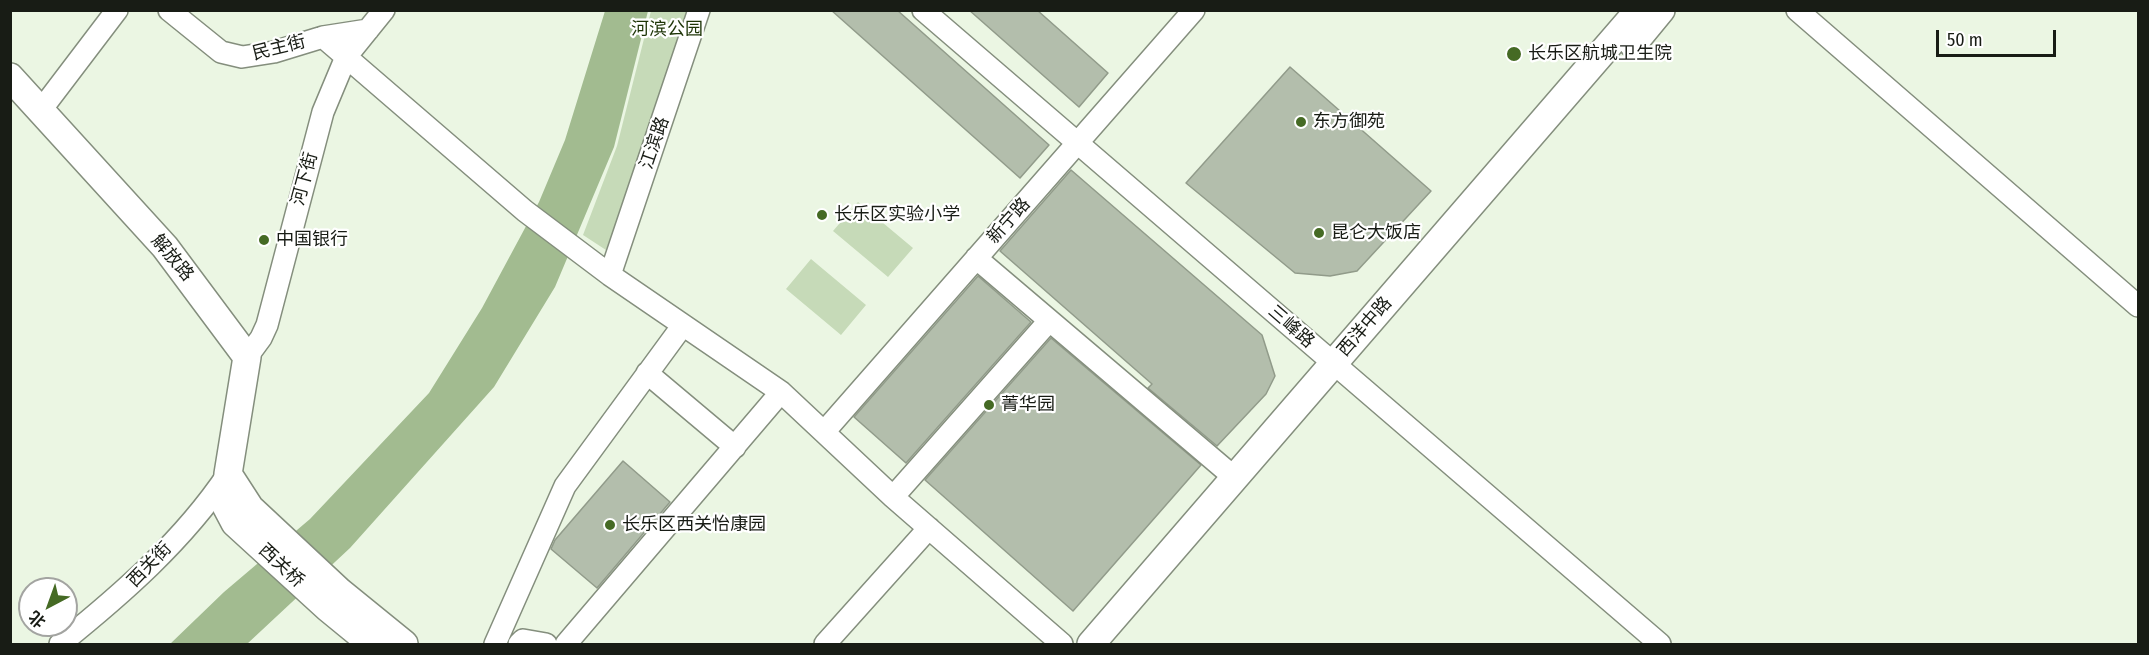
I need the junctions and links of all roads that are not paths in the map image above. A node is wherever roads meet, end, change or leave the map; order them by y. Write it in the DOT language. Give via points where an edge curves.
graph roads {
  1 [pos="117,10"];
  2 [pos="170,10"];
  3 [pos="384,10"];
  4 [pos="699,10"];
  5 [pos="923,10"];
  6 [pos="1194,10"];
  7 [pos="1639,10"];
  8 [pos="1661,10"];
  9 [pos="1797,10"];
  10 [pos="368,30"];
  11 [pos="323,37"];
  12 [pos="346,57"];
  13 [pos="10,77"];
  14 [pos="40,110"];
  15 [pos="1077,144"];
  16 [pos="976,258"];
  17 [pos="610,275"];
  18 [pos="2139,306"];
  19 [pos="1049,321"];
  20 [pos="683,325"];
  21 [pos="247,357"];
  22 [pos="1341,370"];
  23 [pos="647,373"];
  24 [pos="781,392"];
  25 [pos="824,432"];
  26 [pos="735,447"];
  27 [pos="228,474"];
  28 [pos="1234,478"];
  29 [pos="893,497"];
  30 [pos="929,528"];
  31 [pos="334,600"];
  32 [pos="60,645"];
  33 [pos="372,645"];
  34 [pos="404,645"];
  35 [pos="495,645"];
  36 [pos="519,645"];
  37 [pos="546,645"];
  38 [pos="566,645"];
  39 [pos="825,645"];
  40 [pos="1062,645"];
  41 [pos="1091,645"];
  42 [pos="1115,645"];
  43 [pos="1660,645"];
  1 -- 14 [label="street"];
  2 -- 11 [label="street, 民主街" via="221,52 242,57"];
  3 -- 10 [label="street, 河下街"];
  4 -- 17 [label="street, 江滨路"];
  5 -- 15 [label="street, 三峰路"];
  6 -- 15 [label="street, 新宁路"];
  7 -- 22 [label="main road, 西洋中路"];
  8 -- 22 [label="main road, 西洋中路"];
  9 -- 18 [label="street"];
  10 -- 11 [label="street, 民主街"];
  10 -- 12 [label="street, 河下街"];
  11 -- 12 [label="street"];
  12 -- 17 [label="street" via="525,211"];
  12 -- 21 [label="street, 河下街" via="323,112 267,325"];
  13 -- 14 [label="main road, 解放路"];
  14 -- 21 [label="main road, 解放路" via="165,248"];
  15 -- 16 [label="street, 新宁路"];
  15 -- 22 [label="street, 三峰路"];
  16 -- 19 [label="street"];
  16 -- 25 [label="street, 新宁路"];
  17 -- 20 [label="street"];
  19 -- 28 [label="street"];
  19 -- 29 [label="street"];
  20 -- 23 [label="street"];
  20 -- 24 [label="street"];
  21 -- 27 [label="main road"];
  22 -- 28 [label="main road, 西洋中路"];
  22 -- 42 [label="main road, 西洋中路"];
  22 -- 43 [label="street, 三峰路"];
  23 -- 26 [label="street"];
  23 -- 35 [label="street" via="565,486"];
  24 -- 25 [label="street"];
  24 -- 26 [label="street"];
  25 -- 29 [label="street"];
  26 -- 38 [label="street"];
  27 -- 31 [label="main road, 西关桥" via="243,516"];
  27 -- 32 [label="street, 西关街" via="210,501 119,597"];
  28 -- 41 [label="main road, 西洋中路"];
  29 -- 30 [label="street"];
  30 -- 39 [label="street"];
  30 -- 40 [label="street"];
  31 -- 33 [label="main road"];
  31 -- 34 [label="main road"];
  36 -- 37 [label="street" via="524,640"];
}
